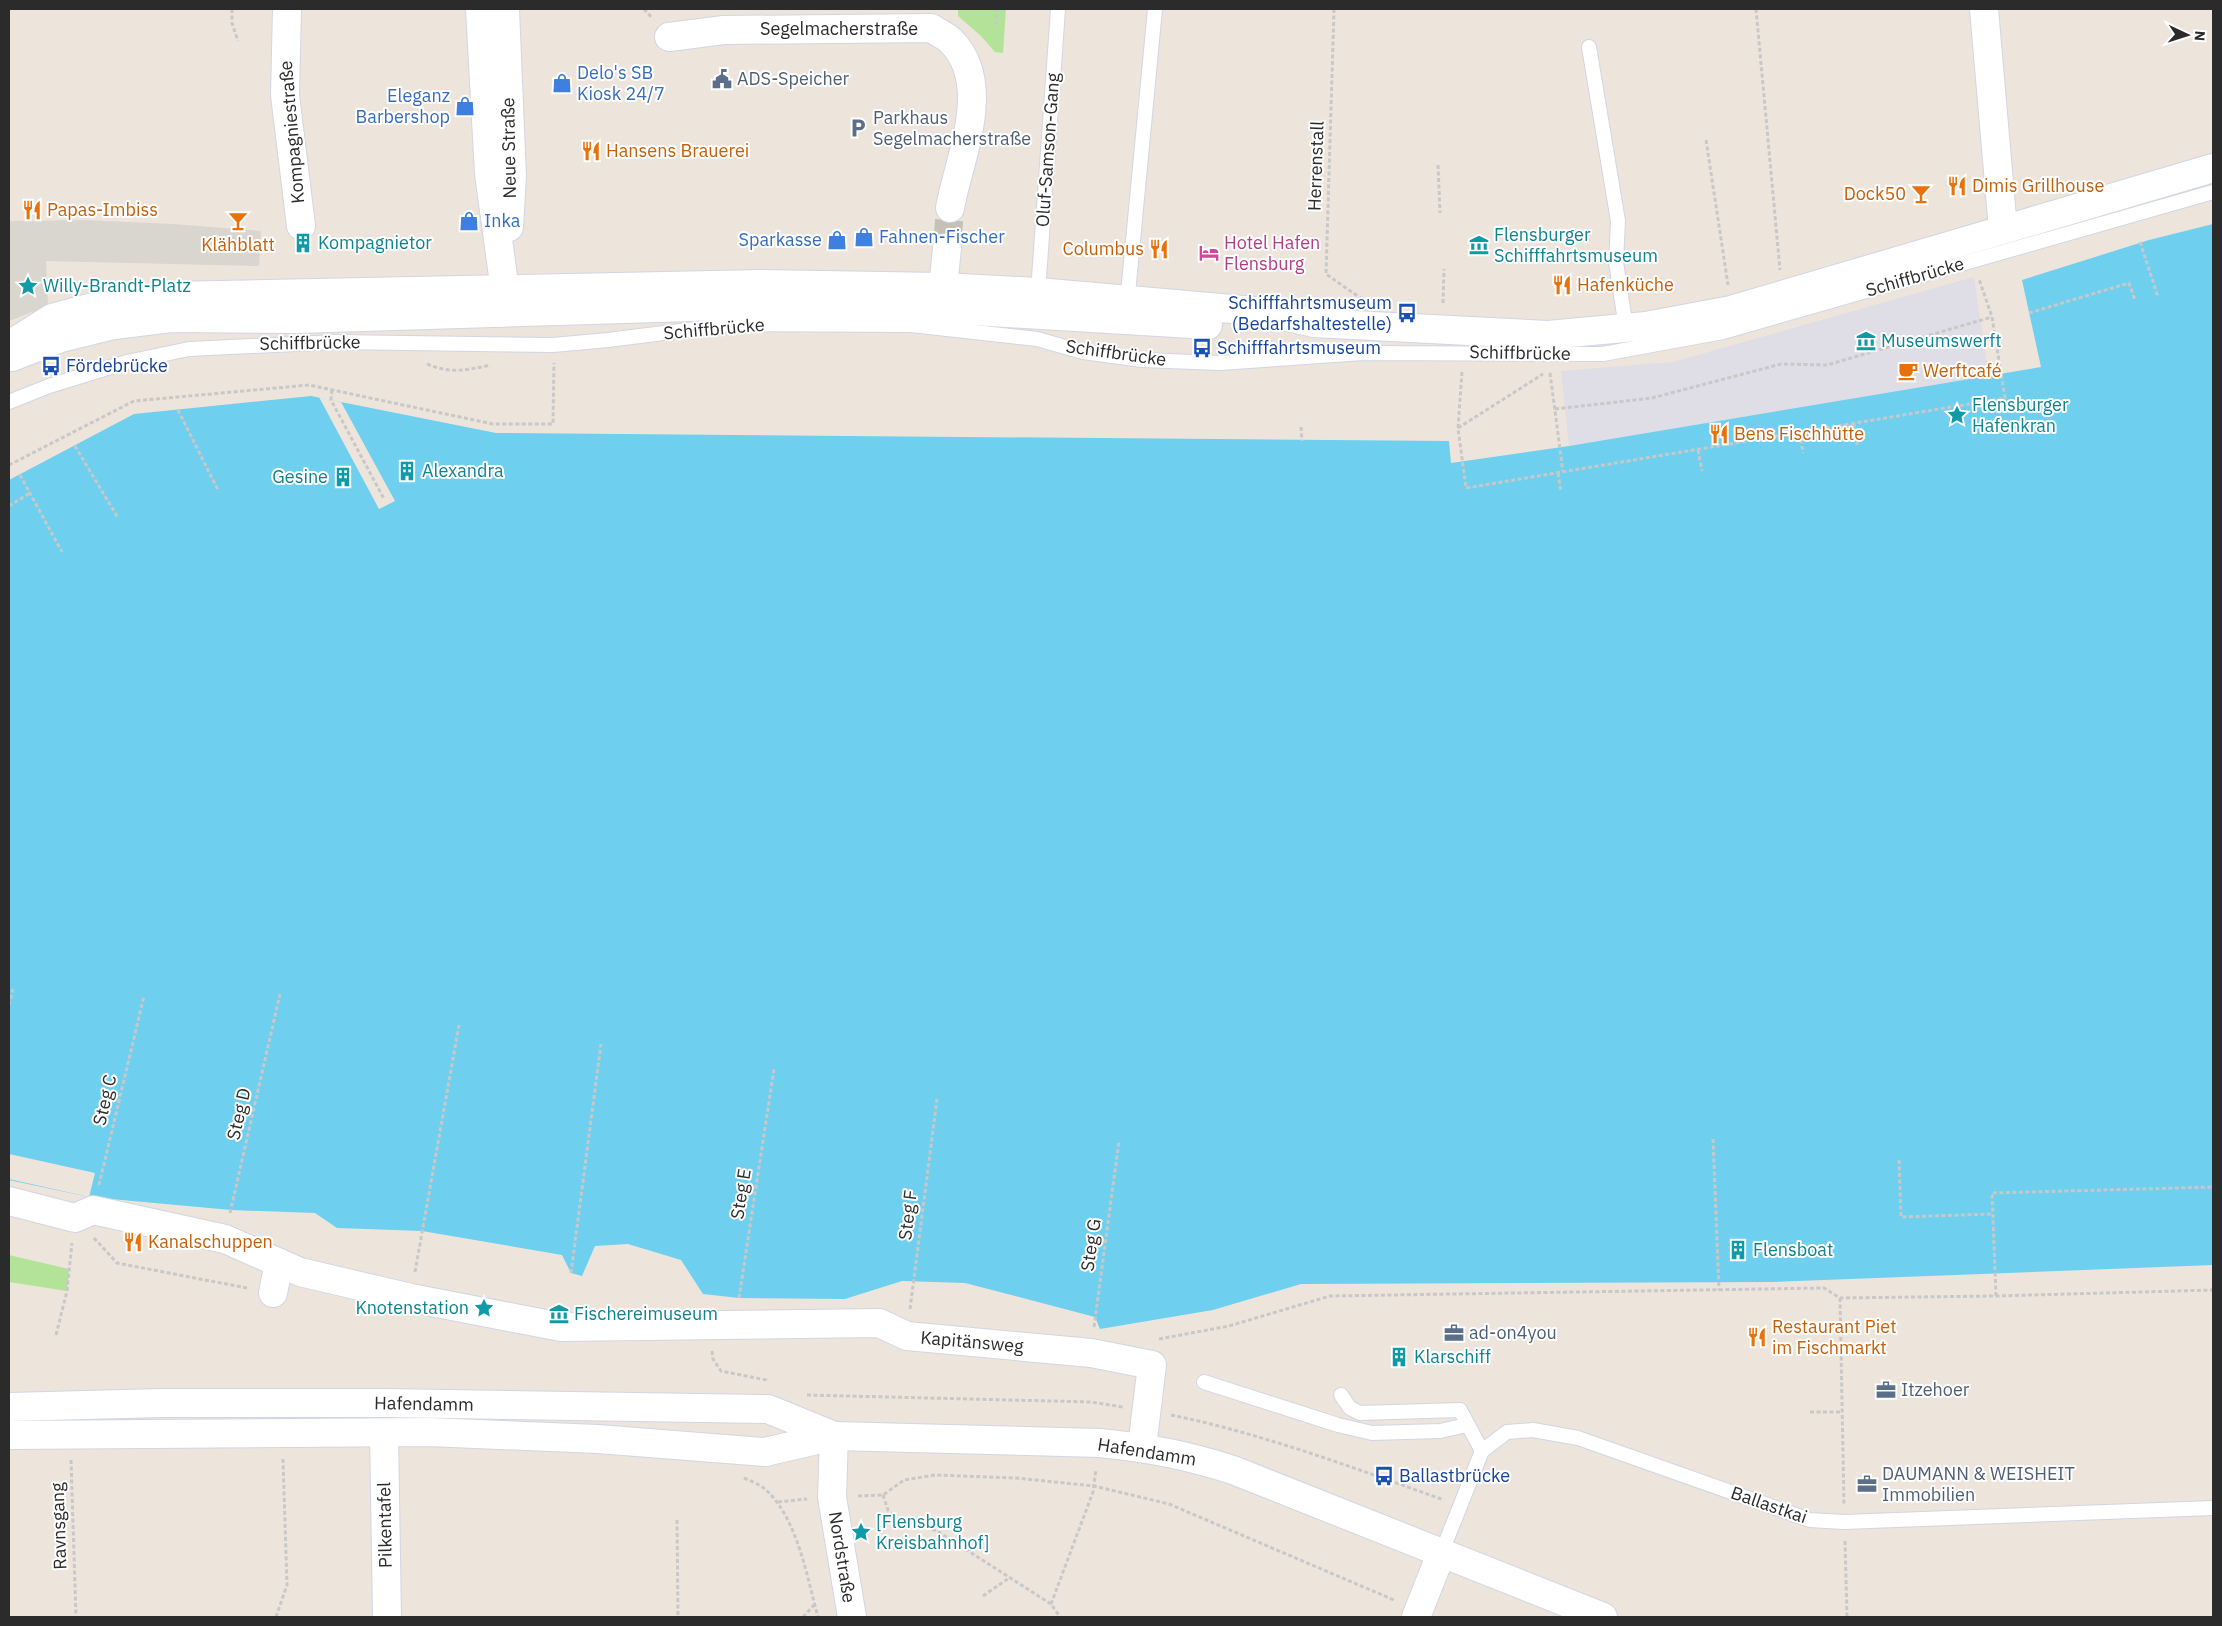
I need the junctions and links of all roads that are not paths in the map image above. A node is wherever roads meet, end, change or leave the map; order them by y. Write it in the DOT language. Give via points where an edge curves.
graph roads {
  1 [pos="287,9"];
  2 [pos="480,9"];
  3 [pos="504,9"];
  4 [pos="1058,9"];
  5 [pos="1155,9"];
  6 [pos="1984,9"];
  7 [pos="669,37"];
  8 [pos="1590,47"];
  9 [pos="2213,168"];
  10 [pos="2213,192"];
  11 [pos="950,208"];
  12 [pos="301,226"];
  13 [pos="2003,229"];
  14 [pos="947,248"];
  15 [pos="943,287"];
  16 [pos="1038,292"];
  17 [pos="506,300"];
  18 [pos="1126,310"];
  19 [pos="1626,328"];
  20 [pos="9,345"];
  21 [pos="9,358"];
  22 [pos="9,402"];
  23 [pos="9,1201"];
  24 [pos="278,1263"];
  25 [pos="273,1293"];
  26 [pos="1204,1382"];
  27 [pos="1341,1395"];
  28 [pos="9,1407"];
  29 [pos="1467,1425"];
  30 [pos="384,1433"];
  31 [pos="9,1435"];
  32 [pos="834,1436"];
  33 [pos="1142,1447"];
  34 [pos="1482,1451"];
  35 [pos="2213,1508"];
  36 [pos="1441,1554"];
  37 [pos="1417,1614"];
  38 [pos="387,1617"];
  39 [pos="852,1617"];
  40 [pos="1603,1617"];
  1 -- 12 [label="main road, Kompagniestraße" via="285,95"];
  2 -- 17 [label="main road, Neue Straße" via="489,174"];
  3 -- 17 [label="main road, Neue Straße" via="512,176"];
  4 -- 16 [label="lane, Oluf-Samson-Gang"];
  5 -- 18 [label="lane"];
  6 -- 13 [label="main road"];
  7 -- 11 [label="main road, Segelmacherstraße" via="724,30 931,28 951,41 966,65 972,86 970,121"];
  8 -- 19 [label="lane" via="1618,221 1616,262"];
  9 -- 13 [label="main road, Schiffbrücke"];
  10 -- 22 [label="lane, Schiffbrücke" via="1723,332 1603,354 1363,353 1220,363 1142,360 1083,352 1037,339 912,325 735,324 553,345 336,342 189,350 127,362 48,386"];
  13 -- 19 [label="main road, Schiffbrücke" via="1731,310"];
  14 -- 15 [label="main road"];
  15 -- 16 [label="main road, Schiffbrücke"];
  15 -- 17 [label="main road, Schiffbrücke" via="760,284"];
  16 -- 18 [label="main road, Schiffbrücke"];
  17 -- 18 [label="main road, Schiffbrücke"];
  17 -- 20 [label="main road, Schiffbrücke" via="300,295 172,296 111,302 52,318"];
  17 -- 21 [label="main road, Schiffbrücke" via="298,319 171,318 114,325 61,338"];
  18 -- 19 [label="main road, Schiffbrücke" via="1266,312 1314,322 1548,335"];
  23 -- 24 [label="main road, Kapitänsweg" via="224,1239"];
  24 -- 25 [label="main road"];
  24 -- 33 [label="main road, Kapitänsweg" via="300,1272 561,1333 879,1323 907,1336 1091,1353 1152,1365"];
  26 -- 29 [label="lane" via="1372,1433 1440,1431"];
  27 -- 29 [label="lane" via="1350,1408 1360,1412 1460,1410"];
  28 -- 32 [label="main road, Hafendamm" via="384,1403 768,1409"];
  29 -- 34 [label="lane"];
  30 -- 31 [label="main road, Hafendamm"];
  30 -- 32 [label="main road, Hafendamm" via="598,1439 765,1452"];
  30 -- 38 [label="main road, Pilkentafel"];
  32 -- 33 [label="main road, Hafendamm"];
  32 -- 39 [label="main road, Nordstraße" via="832,1497"];
  33 -- 36 [label="main road, Hafendamm" via="1188,1455 1232,1470"];
  34 -- 35 [label="lane, Ballastkai" via="1507,1432 1533,1430 1578,1438 1810,1520 1844,1522"];
  34 -- 36 [label="lane"];
  36 -- 37 [label="main road"];
  36 -- 40 [label="main road"];
}
